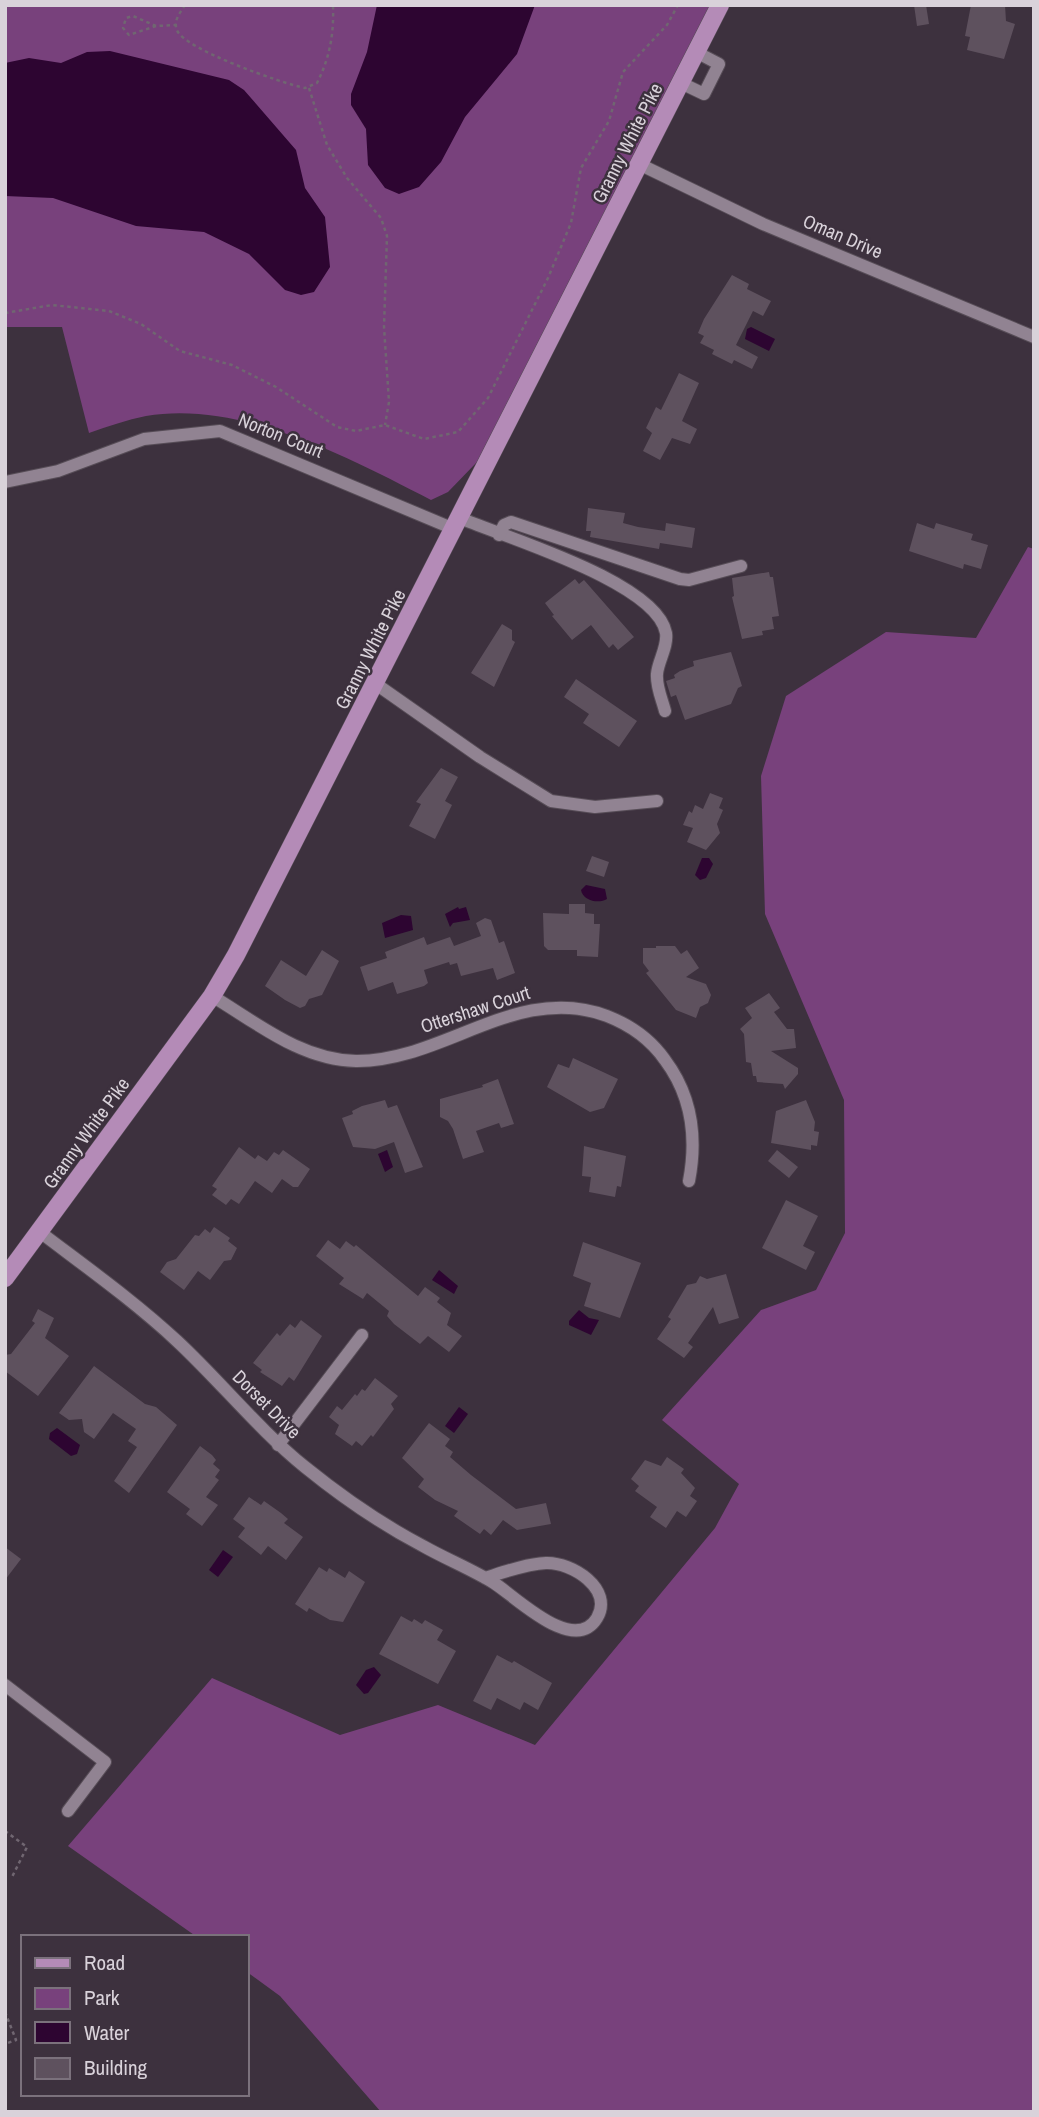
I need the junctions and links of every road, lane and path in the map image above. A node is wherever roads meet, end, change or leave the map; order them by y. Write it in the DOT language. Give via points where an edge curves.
graph roads {
  1 [pos="185,5"];
  2 [pos="333,5"];
  3 [pos="678,5"];
  4 [pos="720,5"];
  5 [pos="176,25"];
  6 [pos="156,26"];
  7 [pos="696,52"];
  8 [pos="681,83"];
  9 [pos="309,88"];
  10 [pos="639,164"];
  11 [pos="5,313"];
  12 [pos="1034,337"];
  13 [pos="386,425"];
  14 [pos="5,481"];
  15 [pos="457,524"];
  16 [pos="499,535"];
  17 [pos="741,566"];
  18 [pos="376,684"];
  19 [pos="665,711"];
  20 [pos="657,801"];
  21 [pos="212,996"];
  22 [pos="689,1181"];
  23 [pos="40,1232"];
  24 [pos="5,1278"];
  25 [pos="362,1335"];
  26 [pos="278,1445"];
  27 [pos="485,1578"];
  28 [pos="5,1685"];
  29 [pos="68,1811"];
  30 [pos="5,1831"];
  31 [pos="12,1877"];
  32 [pos="5,2012"];
  33 [pos="5,2044"];
  1 -- 5 [label="path"];
  2 -- 9 [label="path" via="330,51 318,80"];
  3 -- 13 [label="path" via="667,25 623,72 609,121 581,169 561,250 482,408 458,432 439,438 411,436"];
  4 -- 7 [label="main road, Granny White Pike"];
  5 -- 6 [label="path"];
  5 -- 9 [label="path" via="181,37 209,54"];
  6 -- 6 [label="path" via="129,34 122,28 126,18 133,16"];
  7 -- 8 [label="main road, Granny White Pike"];
  7 -- 8 [label="street" via="719,64 704,94"];
  8 -- 10 [label="main road, Granny White Pike"];
  9 -- 13 [label="path" via="327,145 347,178 375,210 387,236"];
  10 -- 12 [label="street, Oman Drive" via="763,224"];
  10 -- 15 [label="main road, Granny White Pike"];
  11 -- 13 [label="path" via="51,306 109,311 141,324 180,351 232,365 276,387 337,427 360,430"];
  14 -- 15 [label="street, Norton Court" via="58,471 144,439 220,431"];
  15 -- 16 [label="street, Norton Court"];
  15 -- 18 [label="main road, Granny White Pike"];
  16 -- 17 [label="street" via="504,525 512,522 680,579"];
  16 -- 19 [label="street, Norton Court" via="593,570 655,613 666,633 657,680"];
  18 -- 20 [label="street" via="551,800 595,807"];
  18 -- 21 [label="main road, Granny White Pike"];
  21 -- 22 [label="street, Ottershaw Court" via="305,1051 356,1060 390,1057 530,1009 562,1007 609,1017 650,1043 679,1082 690,1112 693,1139"];
  21 -- 23 [label="main road, Granny White Pike"];
  23 -- 24 [label="main road, Granny White Pike"];
  23 -- 26 [label="street, Dorset Drive" via="169,1334"];
  25 -- 26 [label="street"];
  26 -- 27 [label="street, Dorset Drive" via="364,1511"];
  27 -- 27 [label="street, Dorset Drive" via="528,1610 568,1630 591,1625 601,1608 595,1585 560,1564 538,1564"];
  28 -- 29 [label="street" via="105,1762"];
  30 -- 31 [label="path" via="27,1847"];
  32 -- 33 [label="path" via="16,2040"];
}
